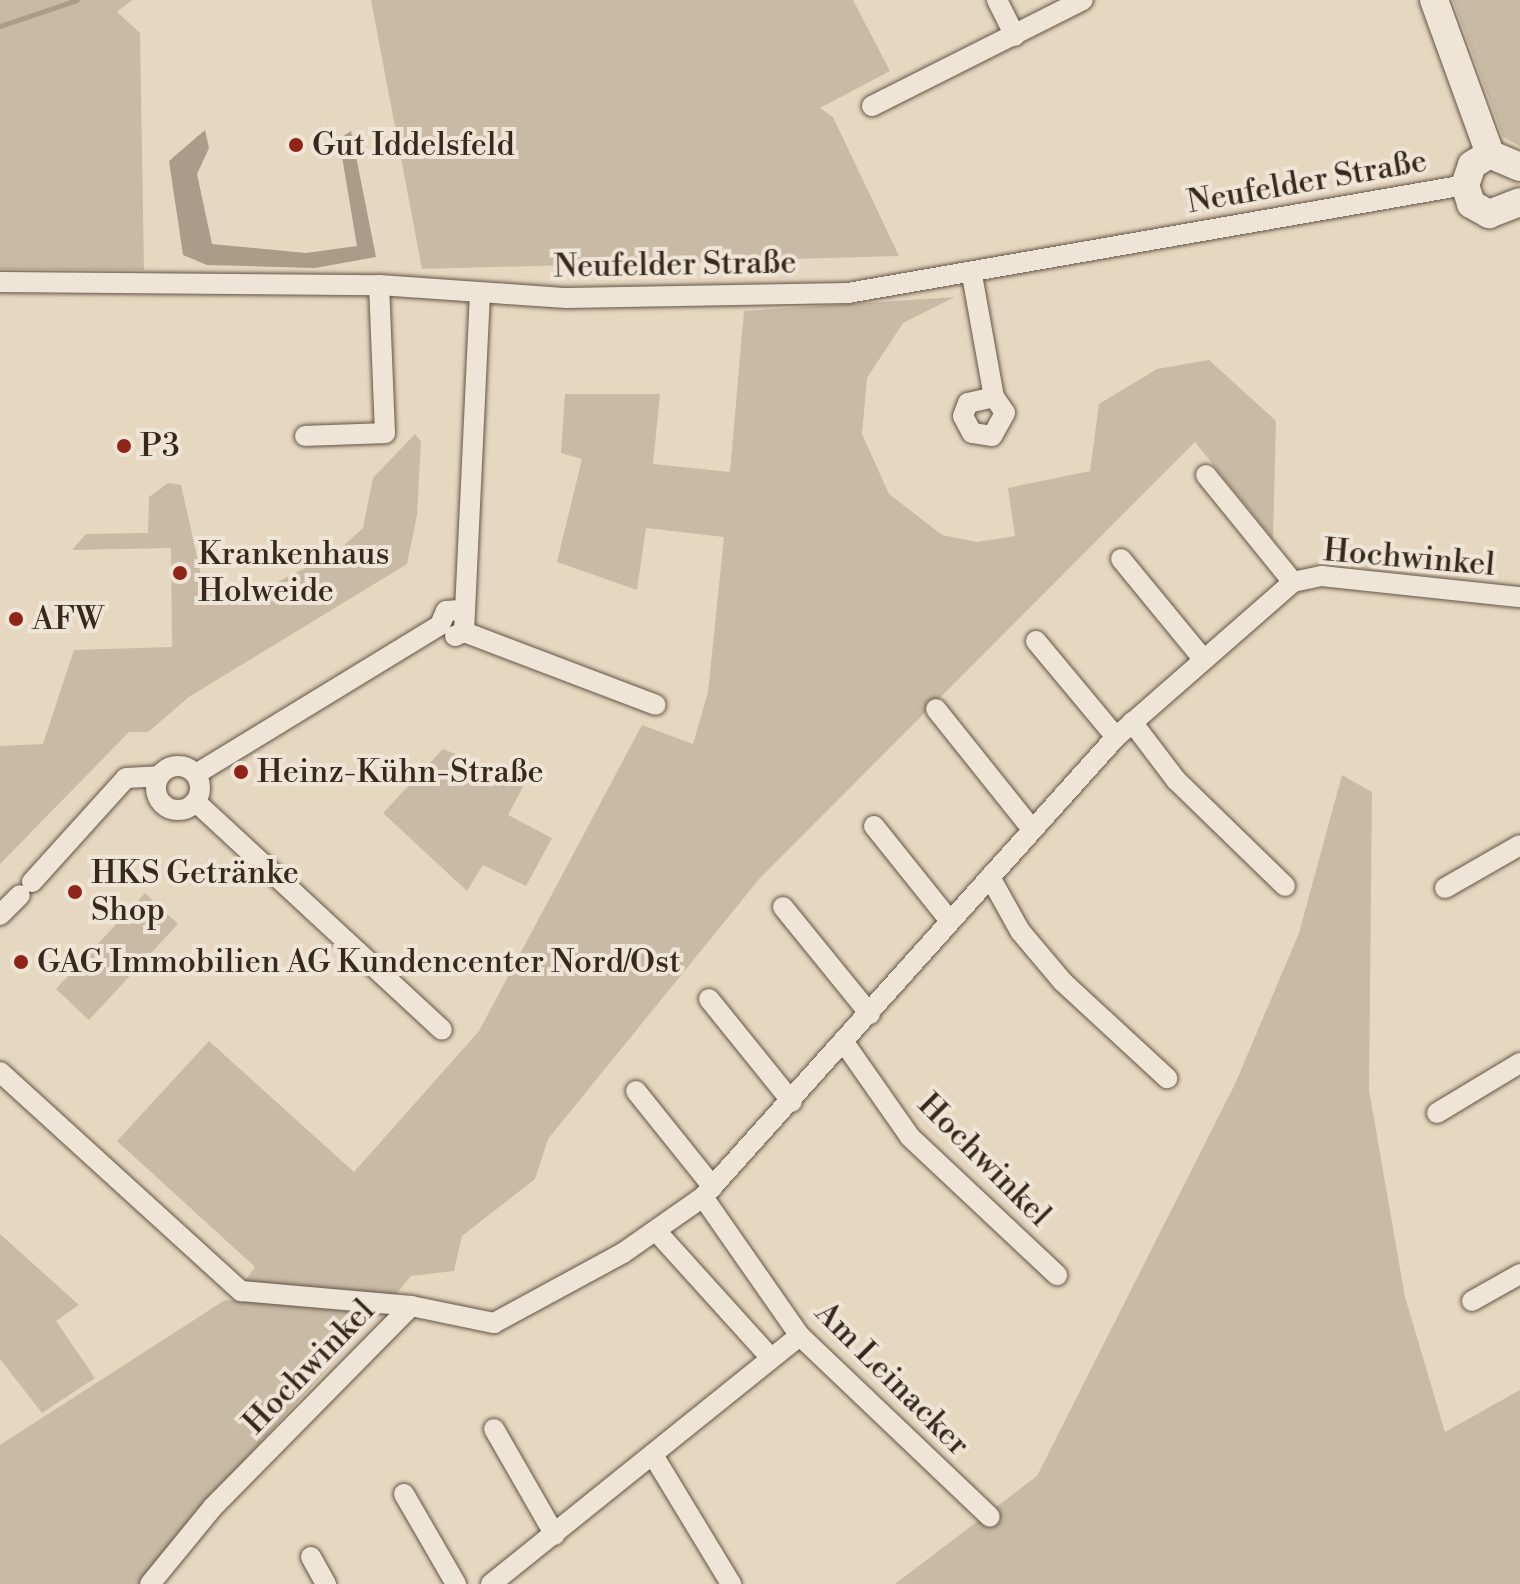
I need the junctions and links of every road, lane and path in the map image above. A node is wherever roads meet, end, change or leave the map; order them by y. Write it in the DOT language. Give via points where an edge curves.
graph roads {
  1 [pos="997,0"];
  2 [pos="1083,0"];
  3 [pos="1434,0"];
  4 [pos="1015,36"];
  5 [pos="872,106"];
  6 [pos="1490,154"];
  7 [pos="1520,167"];
  8 [pos="1465,185"];
  9 [pos="1519,206"];
  10 [pos="972,275"];
  11 [pos="0,282"];
  12 [pos="379,285"];
  13 [pos="480,296"];
  14 [pos="994,397"];
  15 [pos="305,436"];
  16 [pos="1206,475"];
  17 [pos="1121,559"];
  18 [pos="1293,582"];
  19 [pos="1520,597"];
  20 [pos="460,610"];
  21 [pos="440,625"];
  22 [pos="464,632"];
  23 [pos="1036,641"];
  24 [pos="1203,659"];
  25 [pos="656,705"];
  26 [pos="936,709"];
  27 [pos="1132,722"];
  28 [pos="1116,737"];
  29 [pos="196,774"];
  30 [pos="159,776"];
  31 [pos="196,802"];
  32 [pos="874,826"];
  33 [pos="1031,828"];
  34 [pos="1520,845"];
  35 [pos="990,877"];
  36 [pos="1285,886"];
  37 [pos="1445,888"];
  38 [pos="783,907"];
  39 [pos="0,915"];
  40 [pos="950,921"];
  41 [pos="709,999"];
  42 [pos="870,1014"];
  43 [pos="442,1030"];
  44 [pos="845,1044"];
  45 [pos="1520,1063"];
  46 [pos="0,1072"];
  47 [pos="1167,1078"];
  48 [pos="636,1091"];
  49 [pos="792,1102"];
  50 [pos="1437,1113"];
  51 [pos="708,1192"];
  52 [pos="657,1232"];
  53 [pos="1520,1274"];
  54 [pos="1057,1275"];
  55 [pos="1472,1301"];
  56 [pos="411,1306"];
  57 [pos="800,1336"];
  58 [pos="768,1355"];
  59 [pos="494,1429"];
  60 [pos="653,1455"];
  61 [pos="404,1494"];
  62 [pos="990,1517"];
  63 [pos="555,1535"];
  64 [pos="311,1557"];
  65 [pos="150,1584"];
  66 [pos="326,1584"];
  67 [pos="456,1584"];
  68 [pos="491,1584"];
  69 [pos="731,1584"];
  1 -- 4 [label="street"];
  2 -- 4 [label="street"];
  3 -- 6 [label="main road"];
  4 -- 5 [label="street"];
  6 -- 7 [label="main road"];
  6 -- 8 [label="main road" via="1472,165"];
  8 -- 9 [label="main road" via="1471,204 1489,214"];
  8 -- 10 [label="street, Neufelder Straße"];
  10 -- 13 [label="street, Neufelder Straße" via="848,293"];
  10 -- 14 [label="street"];
  11 -- 12 [label="street, Neufelder Straße"];
  12 -- 13 [label="street, Neufelder Straße"];
  12 -- 15 [label="street" via="385,433"];
  13 -- 20 [label="street"];
  16 -- 18 [label="street, Hochwinkel"];
  17 -- 24 [label="street"];
  18 -- 19 [label="street, Hochwinkel" via="1322,576"];
  18 -- 24 [label="street, Hochwinkel"];
  20 -- 21 [label="street" via="446,611"];
  20 -- 22 [label="street" via="468,620"];
  21 -- 22 [label="street" via="452,636"];
  21 -- 29 [label="street"];
  22 -- 25 [label="street"];
  23 -- 28 [label="street"];
  24 -- 27 [label="street, Hochwinkel"];
  26 -- 33 [label="street"];
  27 -- 28 [label="street, Hochwinkel"];
  27 -- 36 [label="street" via="1176,780"];
  28 -- 33 [label="street, Hochwinkel"];
  29 -- 30 [label="street" via="173,766"];
  29 -- 31 [label="street"];
  30 -- 31 [label="street" via="157,792 165,806 181,810"];
  30 -- 39 [label="street" via="126,778"];
  31 -- 43 [label="street"];
  32 -- 40 [label="street"];
  33 -- 35 [label="street, Hochwinkel"];
  34 -- 37 [label="street"];
  35 -- 40 [label="street, Hochwinkel"];
  35 -- 47 [label="street" via="1020,931 1063,982"];
  38 -- 42 [label="street"];
  40 -- 42 [label="street, Hochwinkel"];
  41 -- 49 [label="street"];
  42 -- 44 [label="street, Hochwinkel"];
  44 -- 49 [label="street, Hochwinkel"];
  44 -- 54 [label="street, Hochwinkel" via="910,1137"];
  45 -- 50 [label="street"];
  46 -- 56 [label="street" via="241,1291"];
  48 -- 51 [label="street"];
  49 -- 51 [label="street, Hochwinkel"];
  51 -- 52 [label="street, Hochwinkel"];
  51 -- 57 [label="street, Am Leinacker"];
  52 -- 56 [label="street, Hochwinkel" via="494,1323"];
  52 -- 58 [label="street"];
  53 -- 55 [label="street"];
  56 -- 65 [label="street, Hochwinkel" via="213,1507"];
  57 -- 58 [label="street"];
  57 -- 62 [label="street, Am Leinacker"];
  58 -- 60 [label="street"];
  59 -- 63 [label="street"];
  60 -- 63 [label="street"];
  60 -- 69 [label="street"];
  61 -- 67 [label="street"];
  63 -- 68 [label="street"];
  64 -- 66 [label="street"];
}
